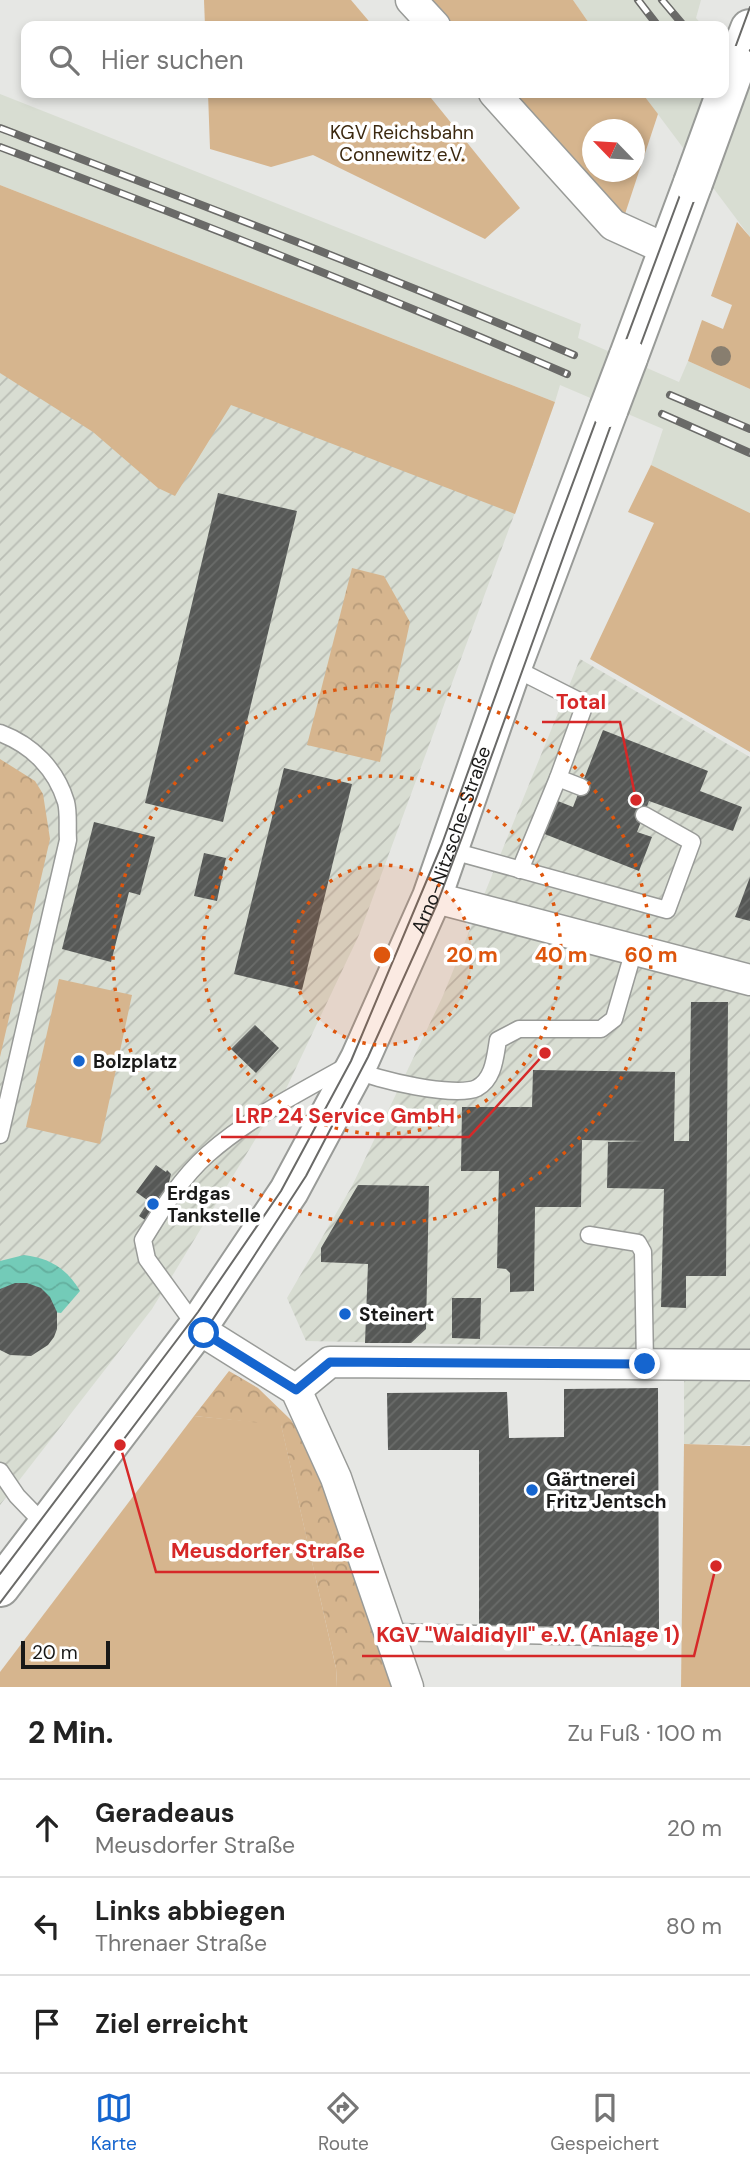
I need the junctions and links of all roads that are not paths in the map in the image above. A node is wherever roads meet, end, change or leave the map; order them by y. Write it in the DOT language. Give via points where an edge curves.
graph roads {
  1 [pos="411,0"];
  2 [pos="430,21"];
  3 [pos="750,29"];
  4 [pos="729,84"];
  5 [pos="499,98"];
  6 [pos="724,98"];
  7 [pos="668,250"];
  8 [pos="512,667"];
  9 [pos="0,733"];
  10 [pos="558,778"];
  11 [pos="581,787"];
  12 [pos="644,815"];
  13 [pos="449,850"];
  14 [pos="520,870"];
  15 [pos="432,897"];
  16 [pos="634,950"];
  17 [pos="750,980"];
  18 [pos="357,1064"];
  19 [pos="0,1135"];
  20 [pos="589,1235"];
  21 [pos="197,1328"];
  22 [pos="645,1364"];
  23 [pos="750,1365"];
  24 [pos="296,1390"];
  25 [pos="0,1471"];
  26 [pos="46,1526"];
  27 [pos="0,1587"];
  28 [pos="390,1632"];
  29 [pos="643,1637"];
  30 [pos="408,1687"];
  1 -- 2 [label="street"];
  3 -- 4 [label="main road, Arno-Nitzsche-Straße, bridge"];
  5 -- 7 [label="street" via="613,225"];
  6 -- 7 [label="main road, Arno-Nitzsche-Straße, bridge"];
  7 -- 8 [label="main road, Arno-Nitzsche-Straße, bridge"];
  8 -- 10 [label="lane" via="585,704"];
  8 -- 13 [label="main road, Arno-Nitzsche-Straße"];
  9 -- 19 [label="lane" via="54,772 67,804 68,840"];
  10 -- 11 [label="lane"];
  10 -- 14 [label="lane"];
  12 -- 14 [label="lane" via="692,842 667,910"];
  13 -- 14 [label="lane"];
  13 -- 15 [label="main road, Arno-Nitzsche-Straße"];
  15 -- 16 [label="street"];
  15 -- 18 [label="main road, Arno-Nitzsche-Straße"];
  16 -- 17 [label="street"];
  16 -- 18 [label="lane" via="614,1018 601,1029 519,1029 498,1040 495,1063 476,1089 409,1086"];
  18 -- 21 [label="main road, Arno-Nitzsche-Straße" via="289,1191"];
  18 -- 21 [label="lane" via="265,1112 208,1154 174,1190 143,1240 147,1259"];
  20 -- 22 [label="lane" via="638,1243 643,1252"];
  21 -- 24 [label="street"];
  21 -- 26 [label="main road, Arno-Nitzsche-Straße"];
  22 -- 23 [label="street"];
  22 -- 24 [label="street" via="330,1362"];
  24 -- 28 [label="street" via="336,1478"];
  25 -- 26 [label="lane"];
  26 -- 27 [label="main road, Arno-Nitzsche-Straße"];
  28 -- 29 [label="lane"];
  28 -- 30 [label="street"];
}
